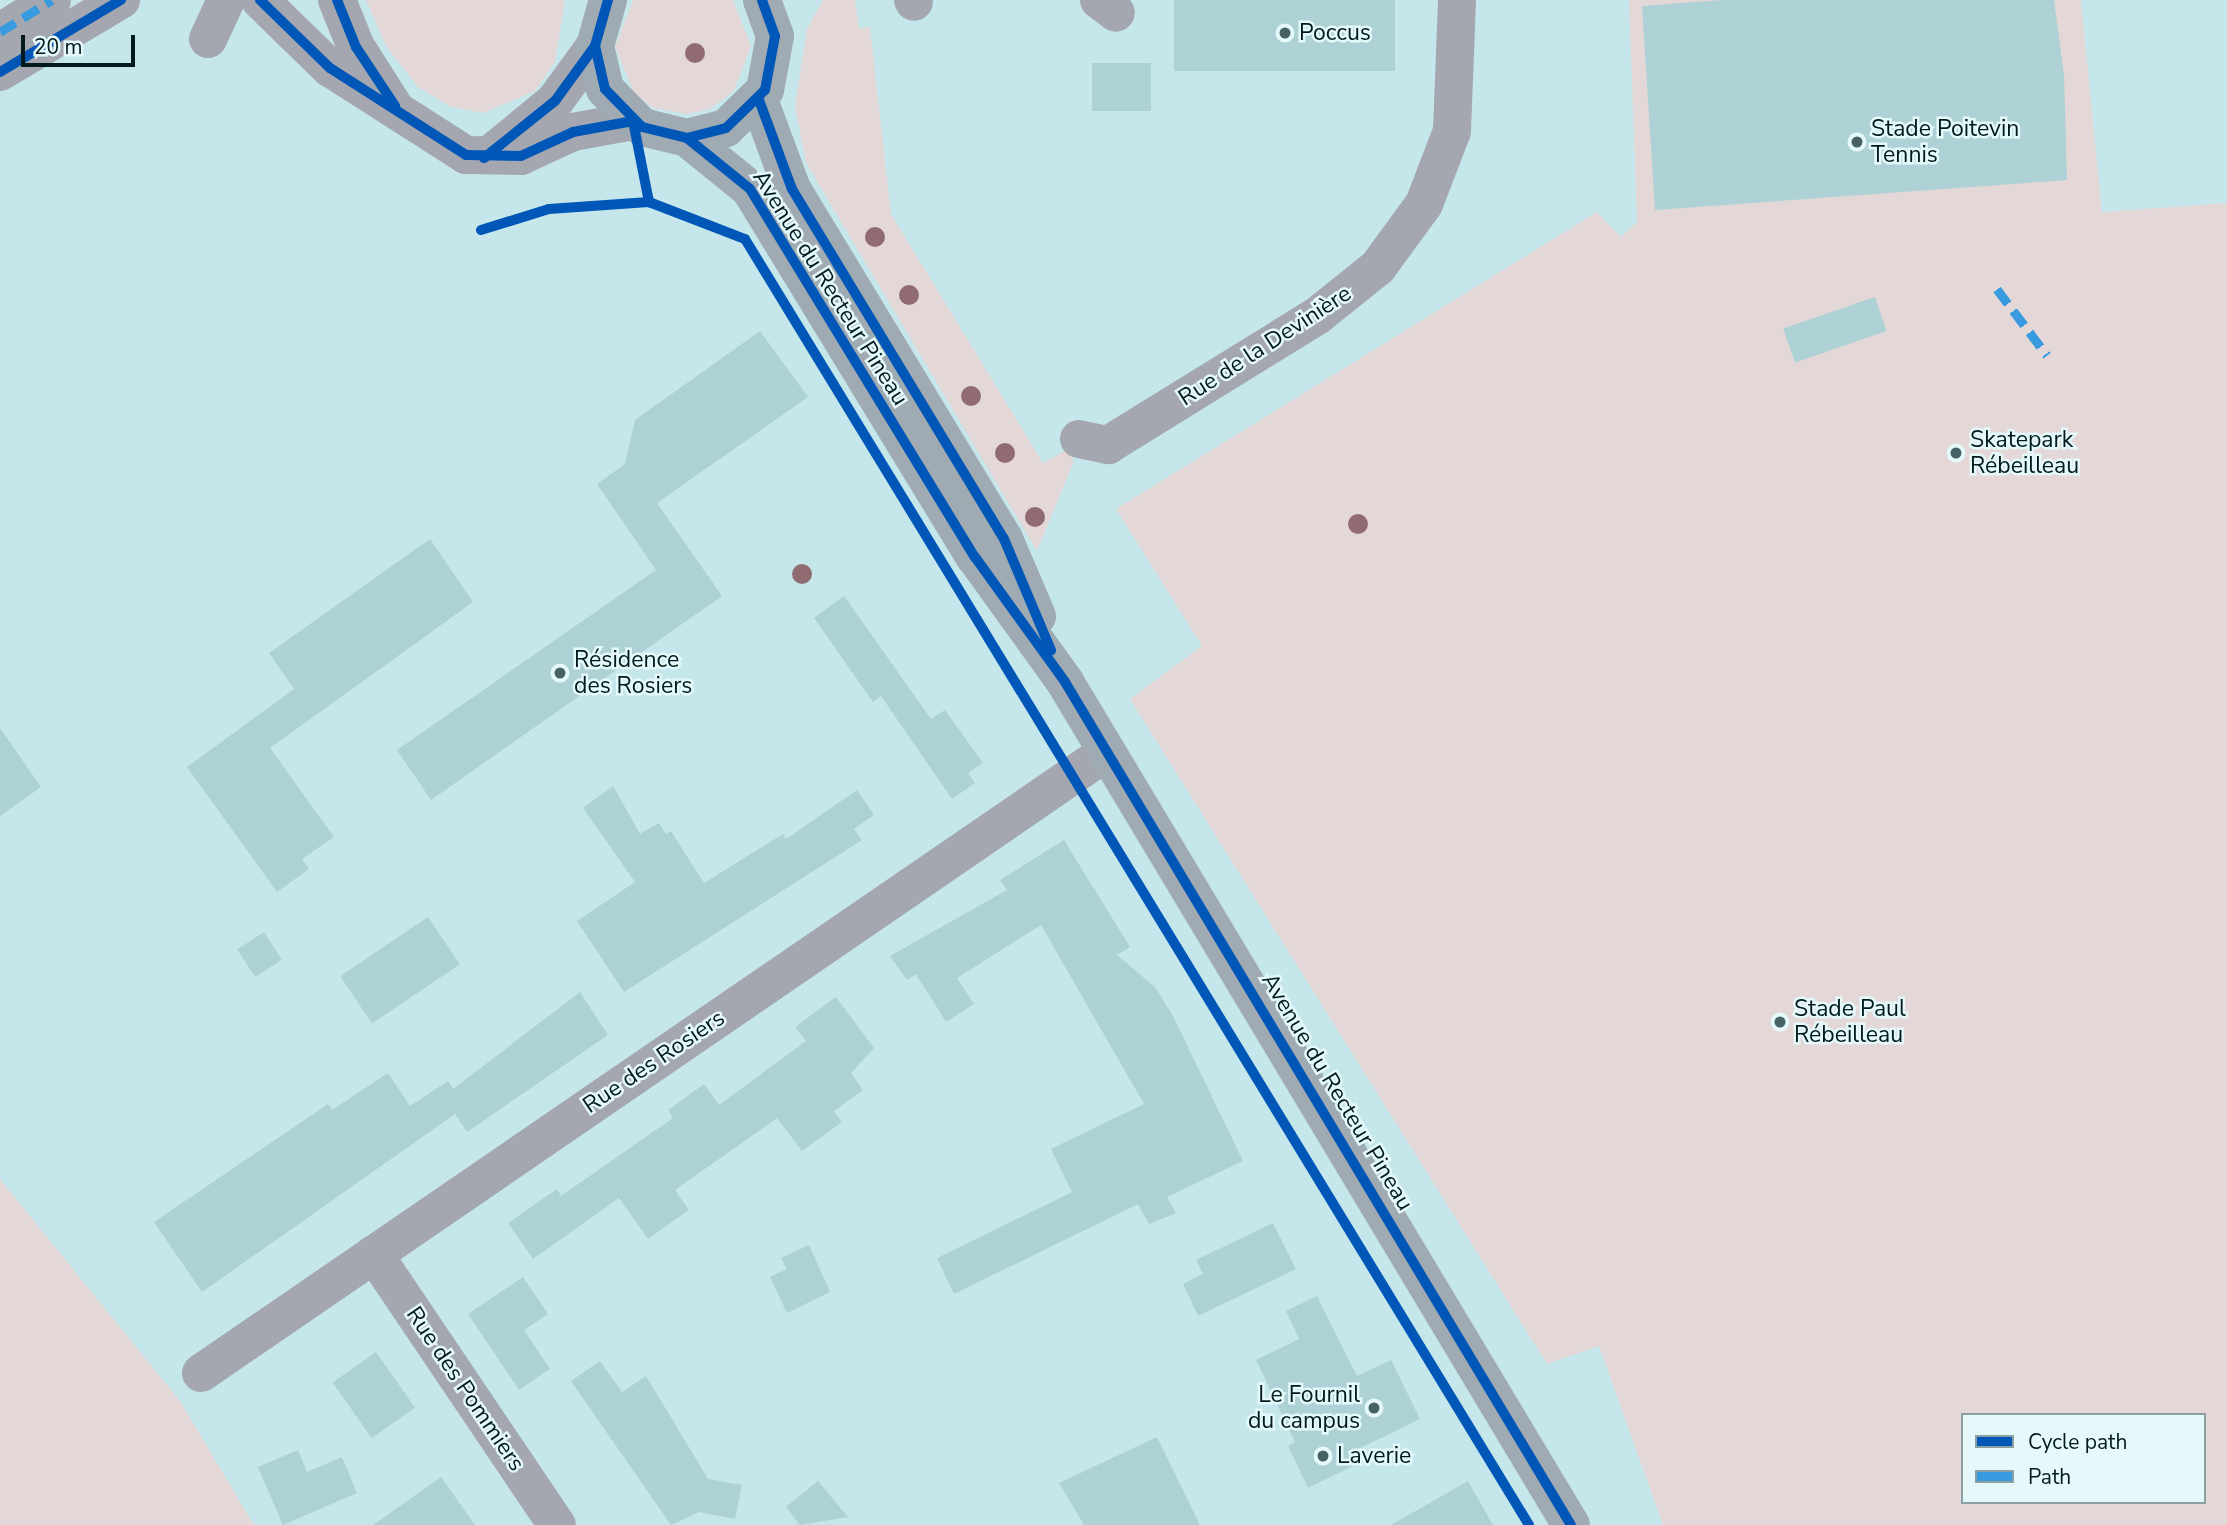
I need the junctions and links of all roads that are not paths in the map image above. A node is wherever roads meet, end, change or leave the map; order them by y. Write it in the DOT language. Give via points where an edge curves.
graph roads {
  1 [pos="52,0"];
  2 [pos="121,0"];
  3 [pos="226,0"];
  4 [pos="260,0"];
  5 [pos="337,0"];
  6 [pos="762,0"];
  7 [pos="1457,0"];
  8 [pos="605,2"];
  9 [pos="0,32"];
  10 [pos="208,39"];
  11 [pos="595,46"];
  12 [pos="0,72"];
  13 [pos="758,100"];
  14 [pos="398,112"];
  15 [pos="632,121"];
  16 [pos="687,138"];
  17 [pos="484,158"];
  18 [pos="1079,439"];
  19 [pos="1065,682"];
  20 [pos="1107,752"];
  21 [pos="374,1254"];
  22 [pos="201,1373"];
  23 [pos="557,1525"];
  24 [pos="1571,1525"];
  1 -- 9 [label="street"];
  2 -- 12 [label="street"];
  3 -- 10 [label="street"];
  4 -- 14 [label="street" via="330,68"];
  5 -- 14 [label="street" via="356,47"];
  6 -- 13 [label="main road" via="775,57"];
  7 -- 18 [label="street, Rue de la Devinière" via="1452,131 1432,208 1378,267 1317,316 1108,445"];
  8 -- 11 [label="main road"];
  11 -- 15 [label="main road" via="605,89"];
  11 -- 17 [label="street" via="555,101"];
  13 -- 16 [label="main road" via="726,128"];
  13 -- 19 [label="main road, Avenue du Recteur Pineau" via="792,189 1004,540"];
  14 -- 17 [label="street" via="454,150"];
  15 -- 16 [label="main road, Avenue du Recteur Pineau"];
  15 -- 17 [label="street" via="573,132 521,156"];
  16 -- 19 [label="main road, Avenue du Recteur Pineau" via="750,189 968,546"];
  19 -- 20 [label="main road, Avenue du Recteur Pineau"];
  20 -- 21 [label="street, Rue des Rosiers"];
  20 -- 24 [label="main road, Avenue du Recteur Pineau"];
  21 -- 22 [label="street, Rue des Rosiers"];
  21 -- 23 [label="street, Rue des Pommiers"];
}
